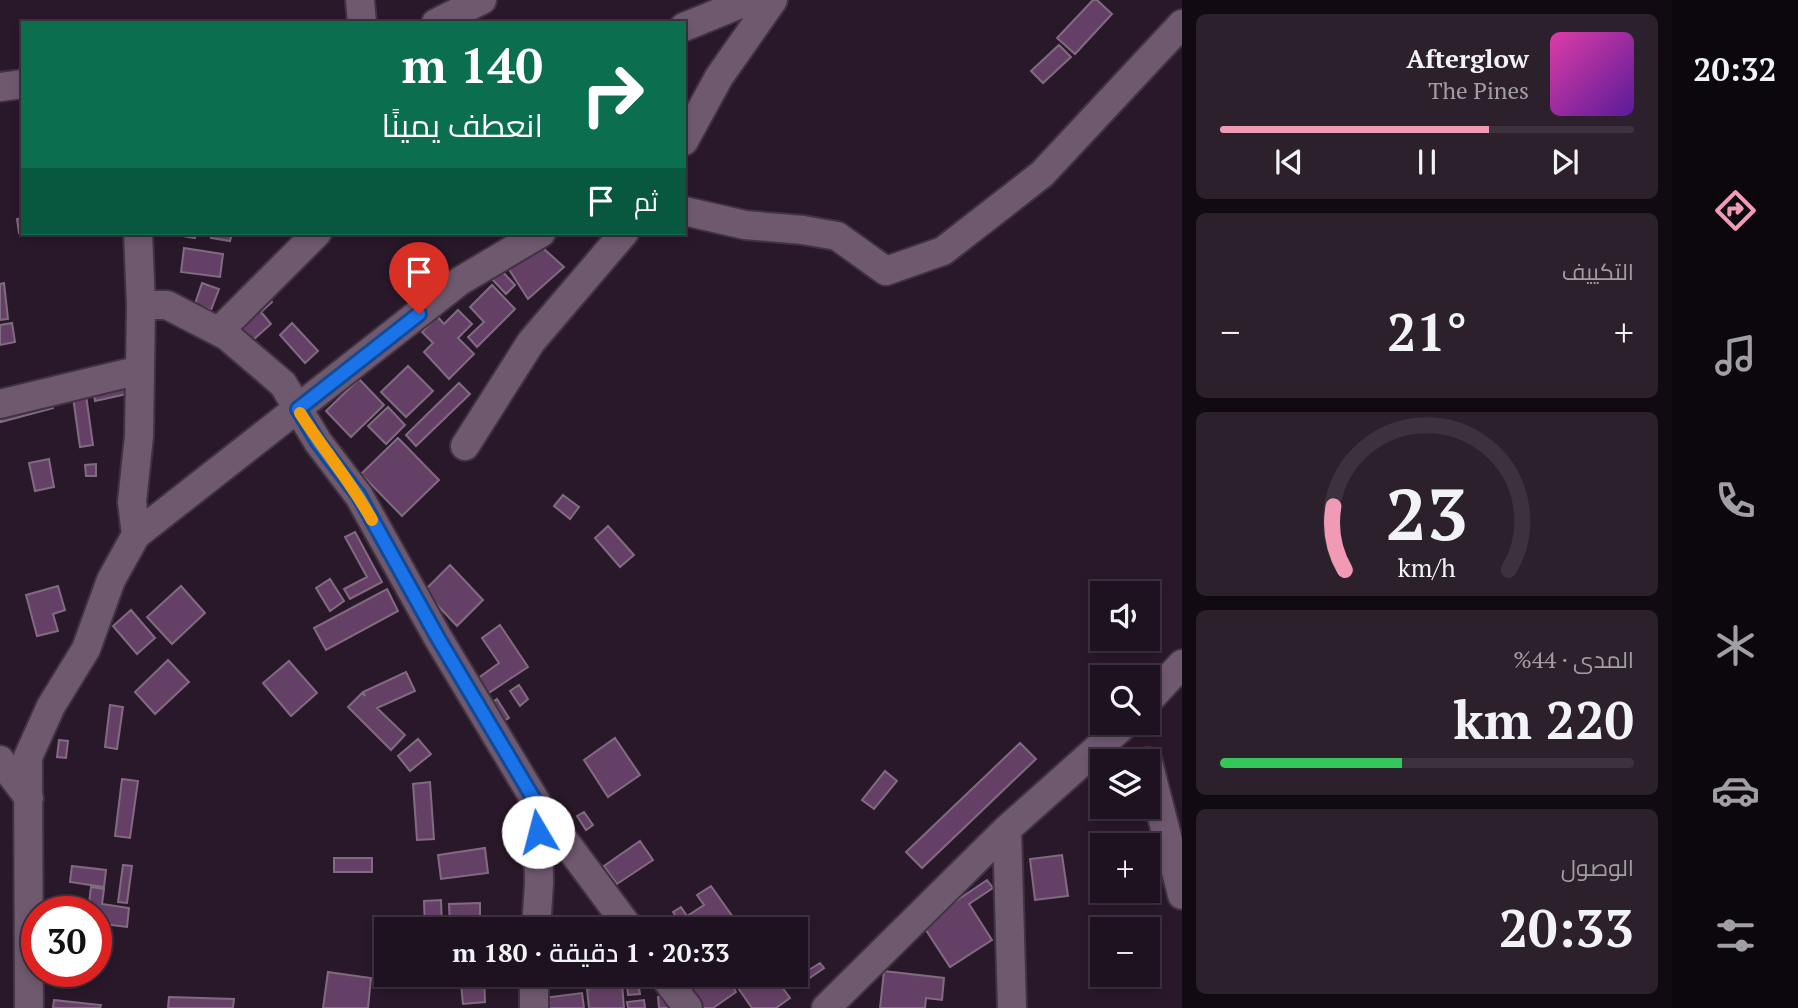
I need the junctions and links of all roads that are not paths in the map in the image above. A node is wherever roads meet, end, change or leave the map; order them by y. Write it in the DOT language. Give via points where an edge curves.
graph roads {
  1 [pos="360,0"];
  2 [pos="482,0"];
  3 [pos="750,0"];
  4 [pos="773,0"];
  5 [pos="692,16"];
  6 [pos="362,21"];
  7 [pos="440,21"];
  8 [pos="1182,24"];
  9 [pos="21,84"];
  10 [pos="0,87"];
  11 [pos="686,137"];
  12 [pos="686,211"];
  13 [pos="138,235"];
  14 [pos="315,235"];
  15 [pos="538,235"];
  16 [pos="622,235"];
  17 [pos="141,306"];
  18 [pos="219,331"];
  19 [pos="140,370"];
  20 [pos="0,404"];
  21 [pos="298,409"];
  22 [pos="465,446"];
  23 [pos="136,536"];
  24 [pos="1181,668"];
  25 [pos="1160,689"];
  26 [pos="1113,735"];
  27 [pos="0,761"];
  28 [pos="29,798"];
  29 [pos="538,806"];
  30 [pos="1160,808"];
  31 [pos="1007,829"];
  32 [pos="1182,895"];
  33 [pos="537,917"];
  34 [pos="621,917"];
  35 [pos="534,987"];
  36 [pos="672,987"];
  37 [pos="29,1008"];
  38 [pos="534,1008"];
  39 [pos="688,1008"];
  40 [pos="826,1008"];
  41 [pos="1012,1008"];
  1 -- 6 [label="street"];
  2 -- 7 [label="street"];
  3 -- 5 [label="street"];
  4 -- 11 [label="street" via="719,77"];
  8 -- 12 [label="street" via="1042,174 943,251 886,271 837,236 745,225"];
  9 -- 10 [label="street"];
  13 -- 17 [label="street"];
  14 -- 18 [label="street"];
  15 -- 21 [label="street" via="460,281"];
  16 -- 22 [label="street" via="531,342"];
  17 -- 18 [label="street" via="167,305"];
  17 -- 19 [label="street"];
  18 -- 21 [label="street" via="283,384"];
  19 -- 20 [label="street"];
  19 -- 23 [label="street" via="132,502"];
  21 -- 23 [label="street"];
  21 -- 29 [label="street" via="359,496"];
  23 -- 28 [label="street" via="111,580 86,649 51,706 29,757"];
  24 -- 25 [label="street"];
  26 -- 31 [label="street"];
  27 -- 28 [label="street"];
  28 -- 37 [label="street"];
  29 -- 33 [label="street"];
  29 -- 34 [label="street"];
  30 -- 32 [label="street"];
  31 -- 40 [label="street"];
  31 -- 41 [label="street"];
  35 -- 38 [label="street"];
  36 -- 39 [label="street"];
}
